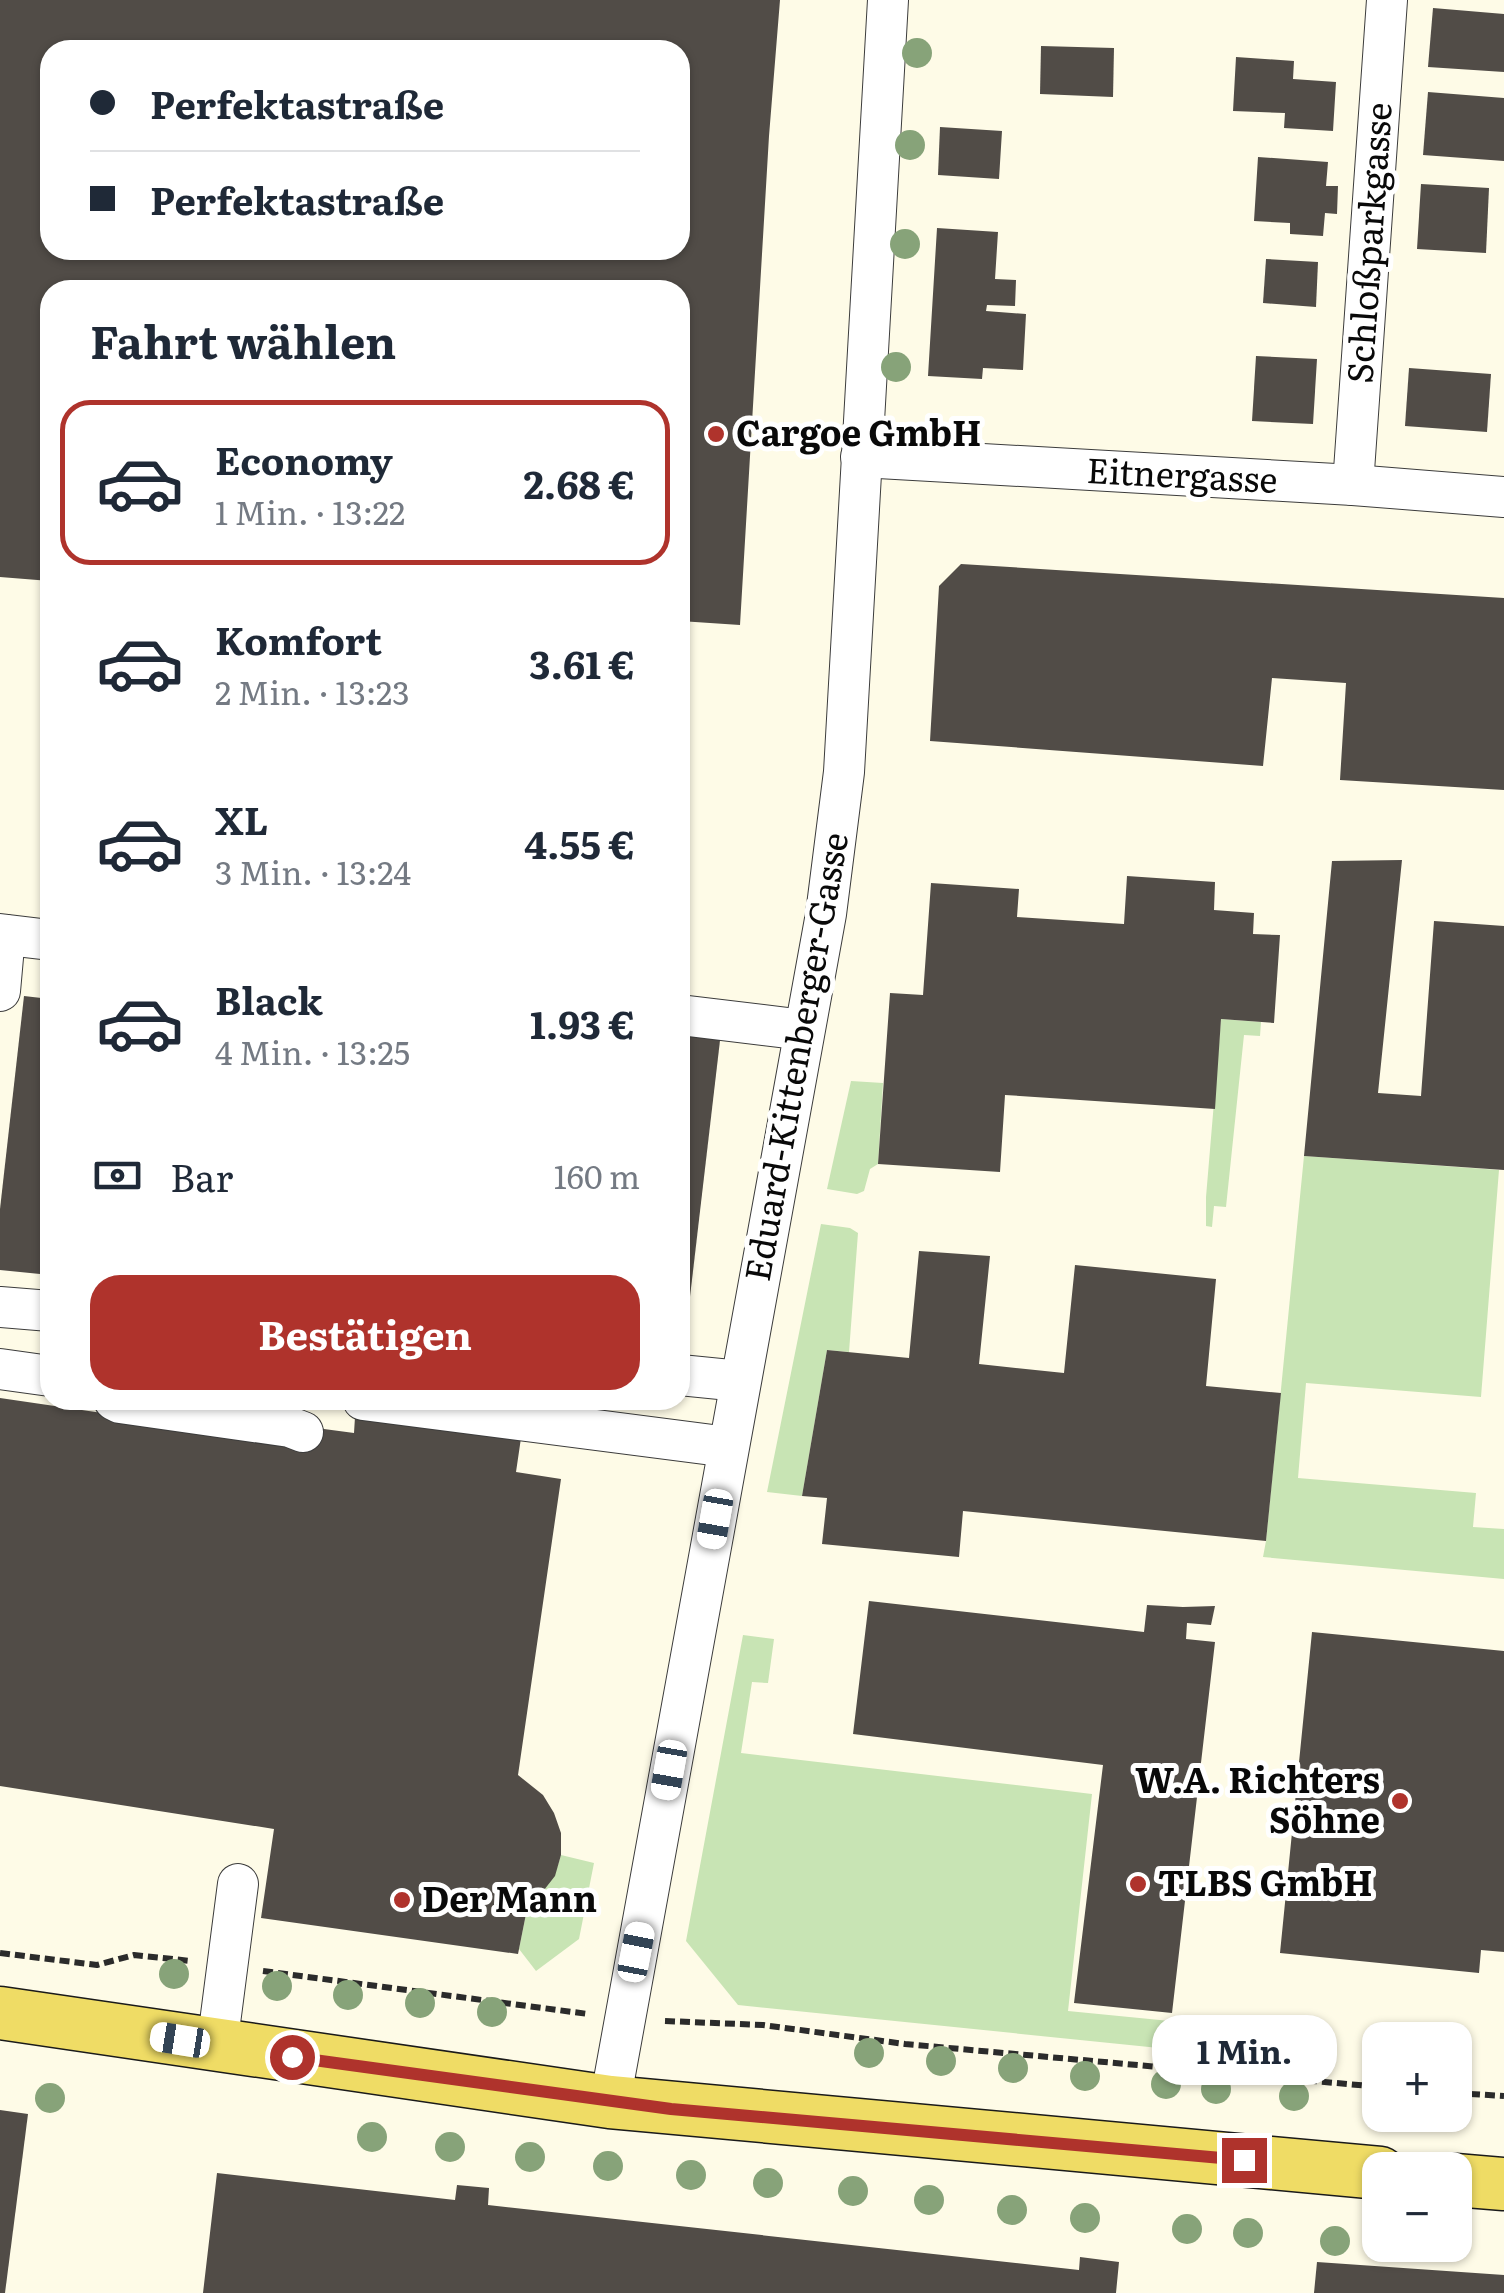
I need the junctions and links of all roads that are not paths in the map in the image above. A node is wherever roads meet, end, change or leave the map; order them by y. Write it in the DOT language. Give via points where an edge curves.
graph roads {
  1 [pos="888,0"];
  2 [pos="1387,0"];
  3 [pos="860,457"];
  4 [pos="1353,485"];
  5 [pos="1504,496"];
  6 [pos="3,935"];
  7 [pos="40,939"];
  8 [pos="0,991"];
  9 [pos="690,1016"];
  10 [pos="804,1030"];
  11 [pos="0,1307"];
  12 [pos="40,1310"];
  13 [pos="0,1369"];
  14 [pos="40,1375"];
  15 [pos="690,1376"];
  16 [pos="740,1381"];
  17 [pos="168,1410"];
  18 [pos="438,1410"];
  19 [pos="303,1432"];
  20 [pos="728,1448"];
  21 [pos="238,1884"];
  22 [pos="0,2013"];
  23 [pos="217,2046"];
  24 [pos="610,2102"];
  25 [pos="1362,2171"];
  26 [pos="1472,2181"];
  27 [pos="1504,2184"];
  1 -- 3 [label="street, Eduard-Kittenberger-Gasse"];
  2 -- 4 [label="street, Schloßparkgasse"];
  3 -- 4 [label="street, Eitnergasse"];
  3 -- 10 [label="street, Eduard-Kittenberger-Gasse" via="844,772"];
  4 -- 5 [label="street, Eitnergasse"];
  6 -- 7 [label="street"];
  6 -- 8 [label="street"];
  9 -- 10 [label="street"];
  10 -- 16 [label="street, Eduard-Kittenberger-Gasse"];
  11 -- 12 [label="street"];
  13 -- 14 [label="street"];
  15 -- 16 [label="street"];
  16 -- 20 [label="street, Eduard-Kittenberger-Gasse"];
  17 -- 19 [label="street"];
  18 -- 20 [label="street"];
  20 -- 24 [label="street, Eduard-Kittenberger-Gasse"];
  21 -- 23 [label="street"];
  22 -- 23 [label="main road"];
  23 -- 24 [label="main road"];
  24 -- 25 [label="main road"];
  26 -- 27 [label="main road"];
}
